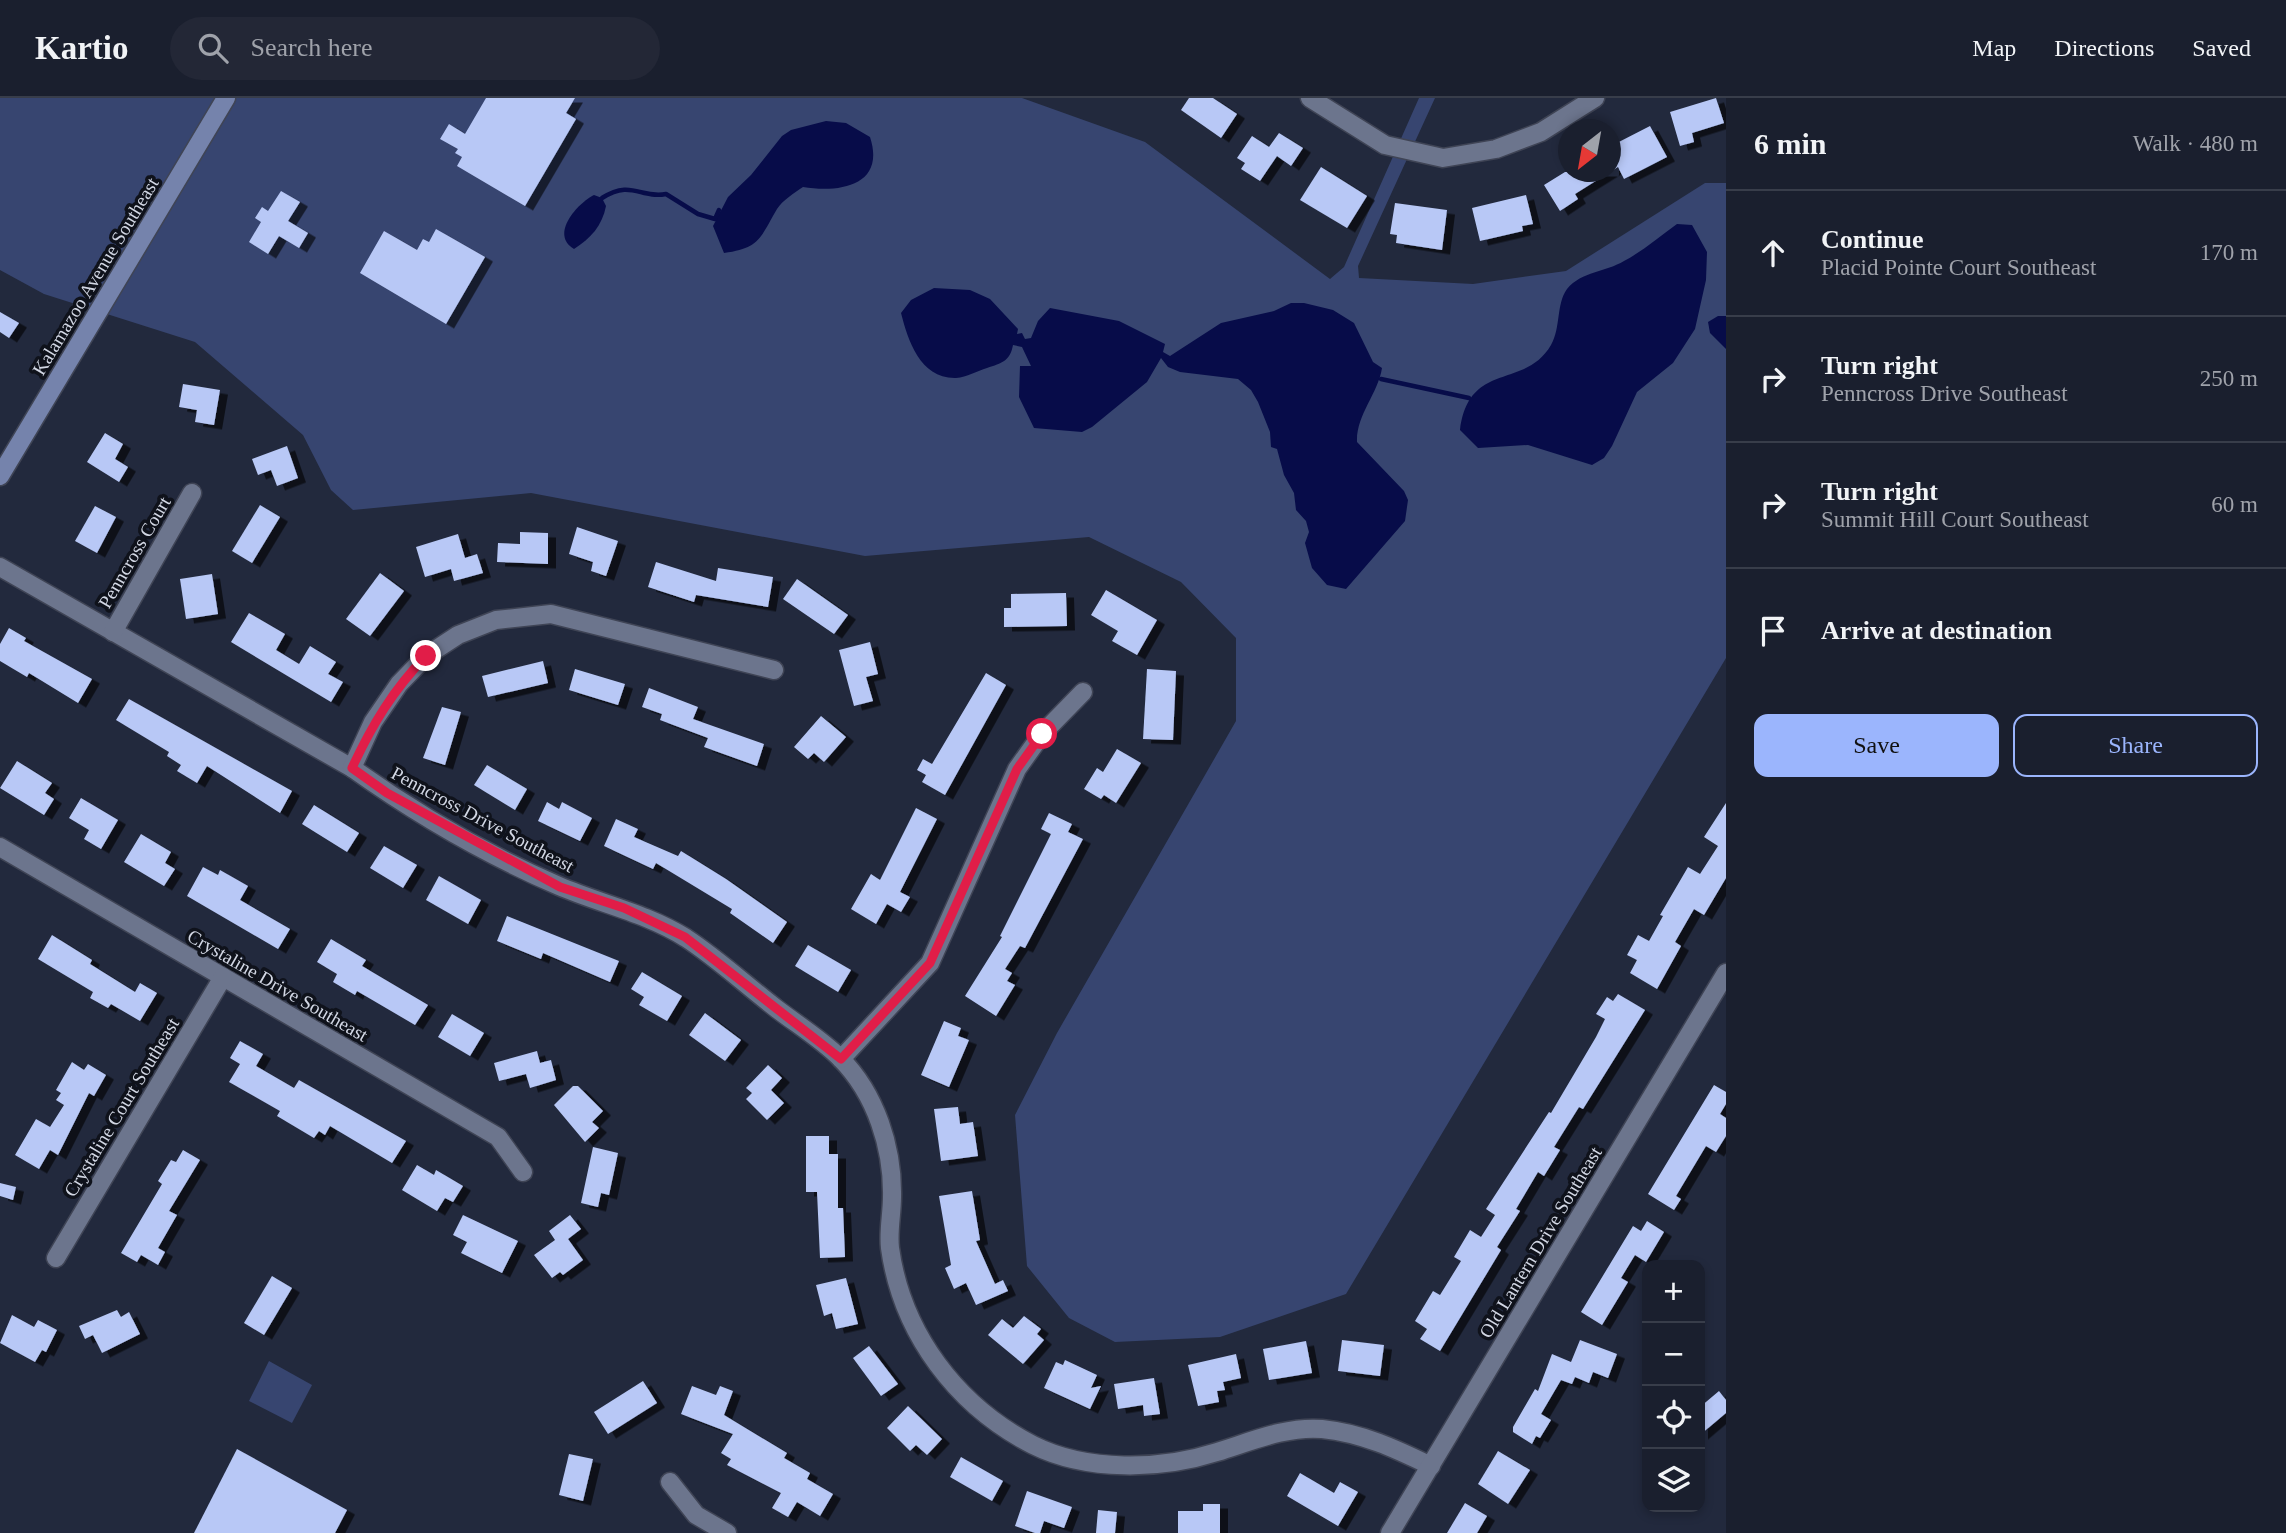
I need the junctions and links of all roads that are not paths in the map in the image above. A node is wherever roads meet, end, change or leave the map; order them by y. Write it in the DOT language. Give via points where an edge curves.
graph roads {
  1 [pos="226,98"];
  2 [pos="1310,98"];
  3 [pos="1595,98"];
  4 [pos="0,476"];
  5 [pos="192,493"];
  6 [pos="0,567"];
  7 [pos="113,632"];
  8 [pos="774,670"];
  9 [pos="1083,692"];
  10 [pos="352,768"];
  11 [pos="0,847"];
  12 [pos="1726,973"];
  13 [pos="223,977"];
  14 [pos="841,1059"];
  15 [pos="523,1172"];
  16 [pos="56,1258"];
  17 [pos="1431,1466"];
  18 [pos="670,1482"];
  19 [pos="727,1533"];
  20 [pos="1390,1533"];
  1 -- 4 [label="street, Kalamazoo Avenue Southeast"];
  2 -- 3 [label="street" via="1385,145 1443,158 1496,149 1541,132"];
  5 -- 7 [label="street, Penncross Court"];
  6 -- 7 [label="street, Penncross Drive Southeast"];
  7 -- 10 [label="street, Penncross Drive Southeast"];
  8 -- 10 [label="street" via="551,614 496,620 458,635 426,656 399,684 373,722"];
  9 -- 14 [label="street" via="1042,734 1017,769 930,963"];
  10 -- 14 [label="street, Penncross Drive Southeast" via="387,793 560,887 624,908 685,937"];
  11 -- 13 [label="street, Crystaline Drive Southeast"];
  12 -- 17 [label="street, Old Lantern Drive Southeast"];
  13 -- 15 [label="street, Crystaline Drive Southeast" via="498,1138"];
  13 -- 16 [label="street, Crystaline Court Southeast"];
  14 -- 17 [label="street, Penncross Drive Southeast" via="877,1114 890,1152 890,1246 912,1323 960,1395 996,1424 1037,1447 1089,1461 1143,1467 1177,1464 1253,1439 1320,1429 1377,1440"];
  17 -- 20 [label="street, Old Lantern Drive Southeast"];
  18 -- 19 [label="street" via="696,1515"];
}
